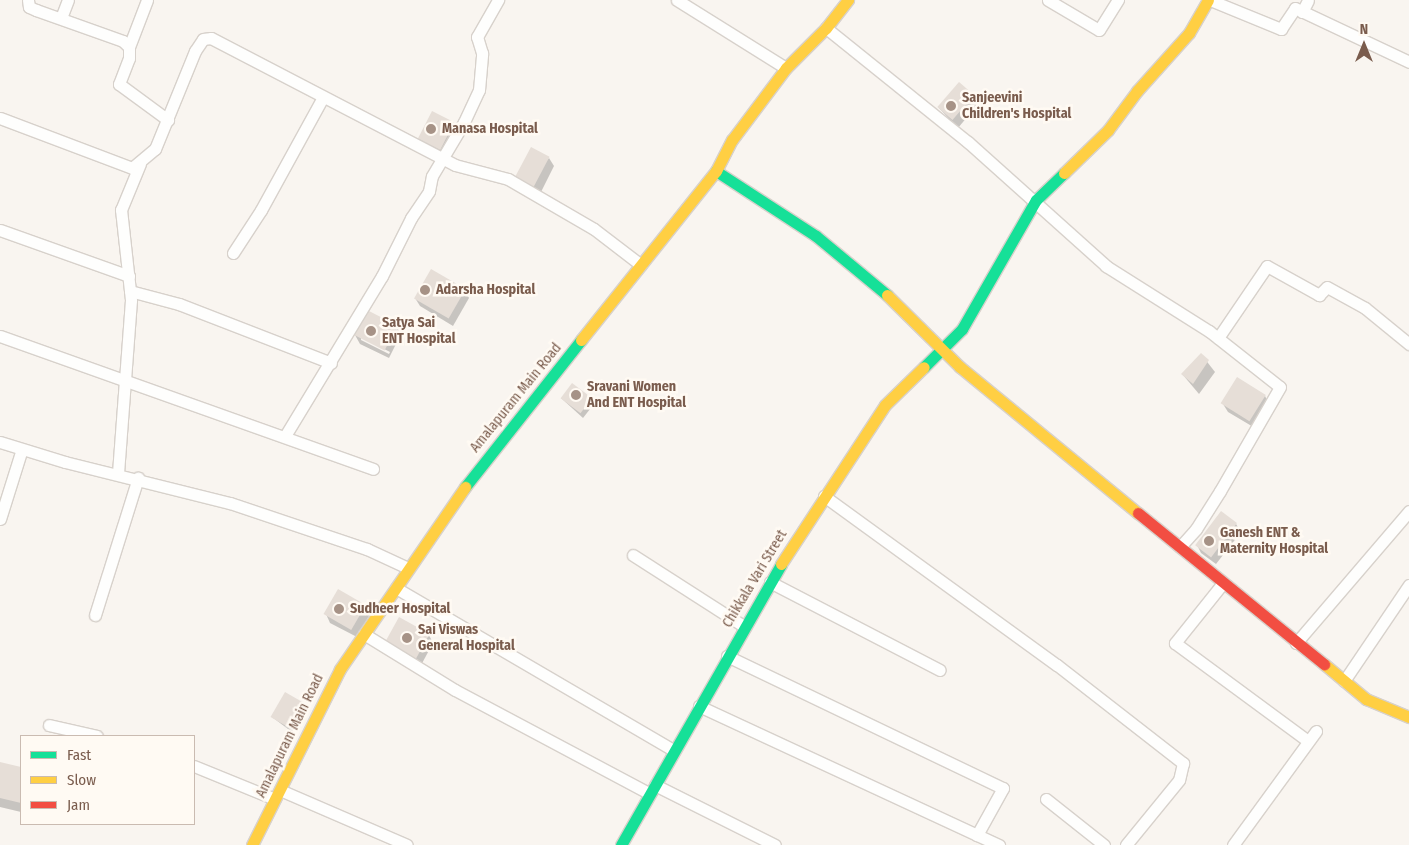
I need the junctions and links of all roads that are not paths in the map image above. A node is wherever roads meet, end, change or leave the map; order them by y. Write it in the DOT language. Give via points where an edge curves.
graph roads {
  1 [pos="28,0"];
  2 [pos="68,0"];
  3 [pos="147,0"];
  4 [pos="498,0"];
  5 [pos="677,0"];
  6 [pos="848,0"];
  7 [pos="1048,0"];
  8 [pos="1118,0"];
  9 [pos="1209,0"];
  10 [pos="1308,0"];
  11 [pos="1302,12"];
  12 [pos="61,18"];
  13 [pos="826,28"];
  14 [pos="129,47"];
  15 [pos="1409,62"];
  16 [pos="786,68"];
  17 [pos="323,97"];
  18 [pos="0,118"];
  19 [pos="168,120"];
  20 [pos="443,157"];
  21 [pos="140,164"];
  22 [pos="716,172"];
  23 [pos="1036,200"];
  24 [pos="0,230"];
  25 [pos="233,252"];
  26 [pos="641,265"];
  27 [pos="129,276"];
  28 [pos="130,290"];
  29 [pos="0,336"];
  30 [pos="1218,338"];
  31 [pos="1409,344"];
  32 [pos="942,348"];
  33 [pos="331,363"];
  34 [pos="124,378"];
  35 [pos="285,436"];
  36 [pos="0,442"];
  37 [pos="22,449"];
  38 [pos="373,469"];
  39 [pos="118,473"];
  40 [pos="138,478"];
  41 [pos="824,496"];
  42 [pos="1409,511"];
  43 [pos="0,519"];
  44 [pos="1180,547"];
  45 [pos="633,555"];
  46 [pos="408,568"];
  47 [pos="770,582"];
  48 [pos="1223,583"];
  49 [pos="1409,585"];
  50 [pos="396,588"];
  51 [pos="95,615"];
  52 [pos="744,627"];
  53 [pos="364,634"];
  54 [pos="1296,643"];
  55 [pos="727,656"];
  56 [pos="940,670"];
  57 [pos="1344,682"];
  58 [pos="699,706"];
  59 [pos="1409,717"];
  60 [pos="50,725"];
  61 [pos="1316,731"];
  62 [pos="93,735"];
  63 [pos="1308,742"];
  64 [pos="673,750"];
  65 [pos="195,766"];
  66 [pos="652,789"];
  67 [pos="278,794"];
  68 [pos="1046,799"];
  69 [pos="977,835"];
  70 [pos="252,845"];
  71 [pos="408,845"];
  72 [pos="621,845"];
  73 [pos="775,845"];
  74 [pos="999,845"];
  75 [pos="1104,845"];
  76 [pos="1126,845"];
  77 [pos="1233,845"];
  1 -- 12 [label="street" via="29,7"];
  2 -- 12 [label="street"];
  3 -- 14 [label="street"];
  4 -- 20 [label="street" via="477,36 482,53 480,90"];
  5 -- 16 [label="street"];
  6 -- 13 [label="main road, Amalapuram Main Road"];
  7 -- 8 [label="street" via="1099,30"];
  9 -- 11 [label="street" via="1281,29 1295,8"];
  9 -- 23 [label="main road, Chikkala Vari Street" via="1189,33 1137,91 1108,130"];
  10 -- 11 [label="street"];
  11 -- 15 [label="street"];
  12 -- 14 [label="street" via="123,41"];
  13 -- 16 [label="main road, Amalapuram Main Road"];
  13 -- 23 [label="street"];
  14 -- 19 [label="street" via="120,84"];
  16 -- 22 [label="main road, Amalapuram Main Road" via="732,140"];
  17 -- 19 [label="street" via="211,38 203,39 195,51"];
  17 -- 20 [label="street" via="382,130"];
  17 -- 25 [label="street" via="261,210"];
  18 -- 21 [label="street" via="132,168"];
  19 -- 21 [label="street" via="155,149"];
  20 -- 26 [label="street" via="455,165 508,179 586,224"];
  20 -- 33 [label="street" via="432,176 429,191"];
  21 -- 27 [label="street" via="121,210"];
  22 -- 26 [label="main road, Amalapuram Main Road"];
  22 -- 32 [label="main road" via="816,236 896,302"];
  23 -- 30 [label="street" via="1106,266"];
  23 -- 32 [label="main road, Chikkala Vari Street" via="962,329"];
  24 -- 27 [label="street"];
  26 -- 46 [label="main road, Amalapuram Main Road" via="476,471"];
  27 -- 28 [label="street"];
  28 -- 33 [label="street" via="180,304"];
  28 -- 34 [label="street"];
  29 -- 34 [label="street"];
  30 -- 31 [label="street" via="1267,266 1319,295 1327,287 1365,308"];
  30 -- 44 [label="street" via="1280,386 1215,498"];
  32 -- 41 [label="main road, Chikkala Vari Street" via="885,405"];
  32 -- 44 [label="main road" via="960,367"];
  33 -- 35 [label="street"];
  34 -- 35 [label="street"];
  34 -- 39 [label="street"];
  35 -- 38 [label="street"];
  36 -- 37 [label="street"];
  37 -- 39 [label="street"];
  37 -- 43 [label="street"];
  39 -- 40 [label="street"];
  40 -- 46 [label="street" via="291,522"];
  40 -- 51 [label="street"];
  41 -- 47 [label="main road, Chikkala Vari Street"];
  41 -- 76 [label="street" via="1057,665 1183,763 1180,780"];
  42 -- 54 [label="street"];
  44 -- 48 [label="main road"];
  45 -- 52 [label="street"];
  46 -- 50 [label="main road, Amalapuram Main Road"];
  47 -- 52 [label="main road, Chikkala Vari Street"];
  47 -- 56 [label="street"];
  48 -- 54 [label="main road"];
  48 -- 63 [label="street" via="1175,643"];
  49 -- 57 [label="street"];
  50 -- 53 [label="main road, Amalapuram Main Road"];
  50 -- 64 [label="street"];
  52 -- 55 [label="main road, Chikkala Vari Street"];
  53 -- 66 [label="street" via="455,690"];
  53 -- 67 [label="main road, Amalapuram Main Road" via="340,669"];
  54 -- 57 [label="main road"];
  55 -- 58 [label="main road, Chikkala Vari Street"];
  55 -- 69 [label="street" via="1003,788"];
  57 -- 59 [label="main road" via="1366,699"];
  58 -- 64 [label="main road, Chikkala Vari Street"];
  58 -- 69 [label="street"];
  60 -- 62 [label="street"];
  61 -- 63 [label="street"];
  63 -- 77 [label="street"];
  64 -- 66 [label="main road, Chikkala Vari Street"];
  65 -- 67 [label="street"];
  66 -- 72 [label="main road, Chikkala Vari Street"];
  66 -- 73 [label="street"];
  67 -- 70 [label="main road, Amalapuram Main Road"];
  67 -- 71 [label="street"];
  68 -- 75 [label="street"];
  69 -- 74 [label="street"];
}
